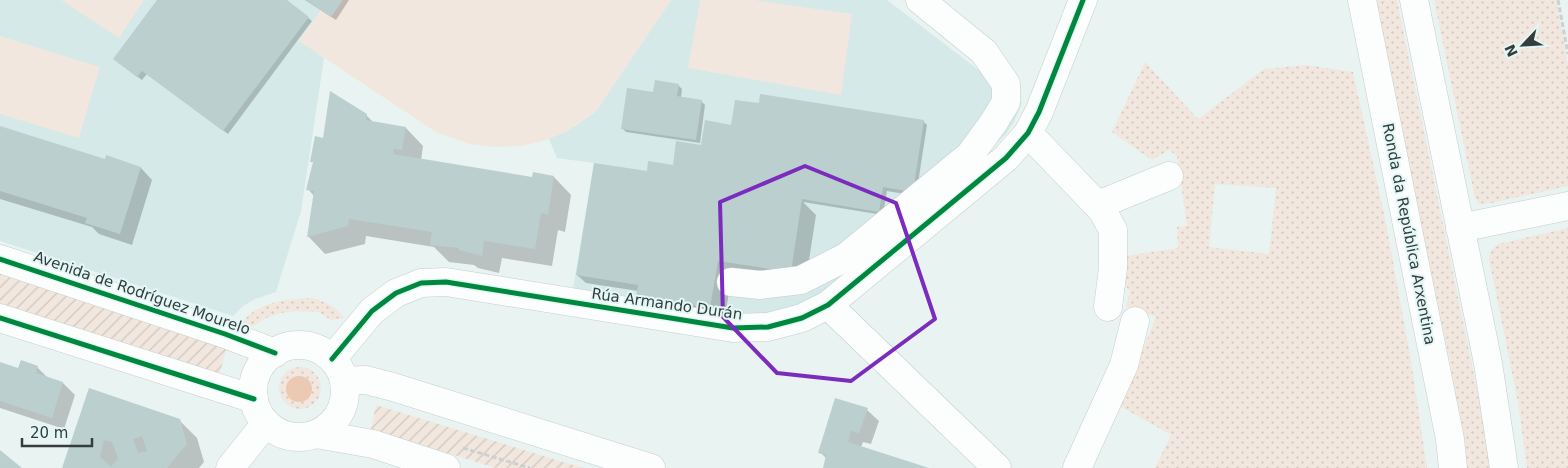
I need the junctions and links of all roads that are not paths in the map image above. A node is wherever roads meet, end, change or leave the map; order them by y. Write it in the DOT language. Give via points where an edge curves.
graph roads {
  1 [pos="920,0"];
  2 [pos="1083,0"];
  3 [pos="1362,0"];
  4 [pos="1414,0"];
  5 [pos="1028,133"];
  6 [pos="1169,176"];
  7 [pos="1098,206"];
  8 [pos="1568,206"];
  9 [pos="1460,228"];
  10 [pos="0,259"];
  11 [pos="731,282"];
  12 [pos="828,305"];
  13 [pos="1108,307"];
  14 [pos="0,318"];
  15 [pos="1135,321"];
  16 [pos="275,353"];
  17 [pos="338,370"];
  18 [pos="254,399"];
  19 [pos="266,423"];
  20 [pos="316,434"];
  21 [pos="230,468"];
  22 [pos="446,468"];
  23 [pos="651,468"];
  24 [pos="997,468"];
  25 [pos="1076,468"];
  26 [pos="1453,468"];
  27 [pos="1504,468"];
  1 -- 11 [label="street" via="984,52 1006,84 1006,102 994,122 970,155 846,257 801,280 760,285"];
  2 -- 5 [label="street, Rúa Armando Durán" via="1040,112"];
  3 -- 26 [label="street, Ronda da República Arxentina" via="1448,429"];
  4 -- 9 [label="street"];
  5 -- 7 [label="street"];
  5 -- 12 [label="street, Rúa Armando Durán" via="1006,158"];
  6 -- 7 [label="street"];
  7 -- 13 [label="street" via="1113,230"];
  8 -- 9 [label="street"];
  9 -- 27 [label="street" via="1488,363"];
  10 -- 16 [label="street, Avenida de Rodríguez Mourelo"];
  12 -- 17 [label="street, Rúa Armando Durán" via="802,318 768,327 733,328 446,282 421,284 396,293 372,311"];
  12 -- 24 [label="street"];
  14 -- 18 [label="street"];
  15 -- 25 [label="street" via="1124,365"];
  16 -- 17 [label="street" via="298,346 311,347 322,352"];
  16 -- 18 [label="street" via="260,368"];
  17 -- 20 [label="street" via="345,394 343,407 327,428"];
  17 -- 23 [label="street"];
  18 -- 19 [label="street"];
  19 -- 20 [label="street" via="288,436"];
  19 -- 21 [label="street"];
  20 -- 22 [label="street" via="372,444"];
}
